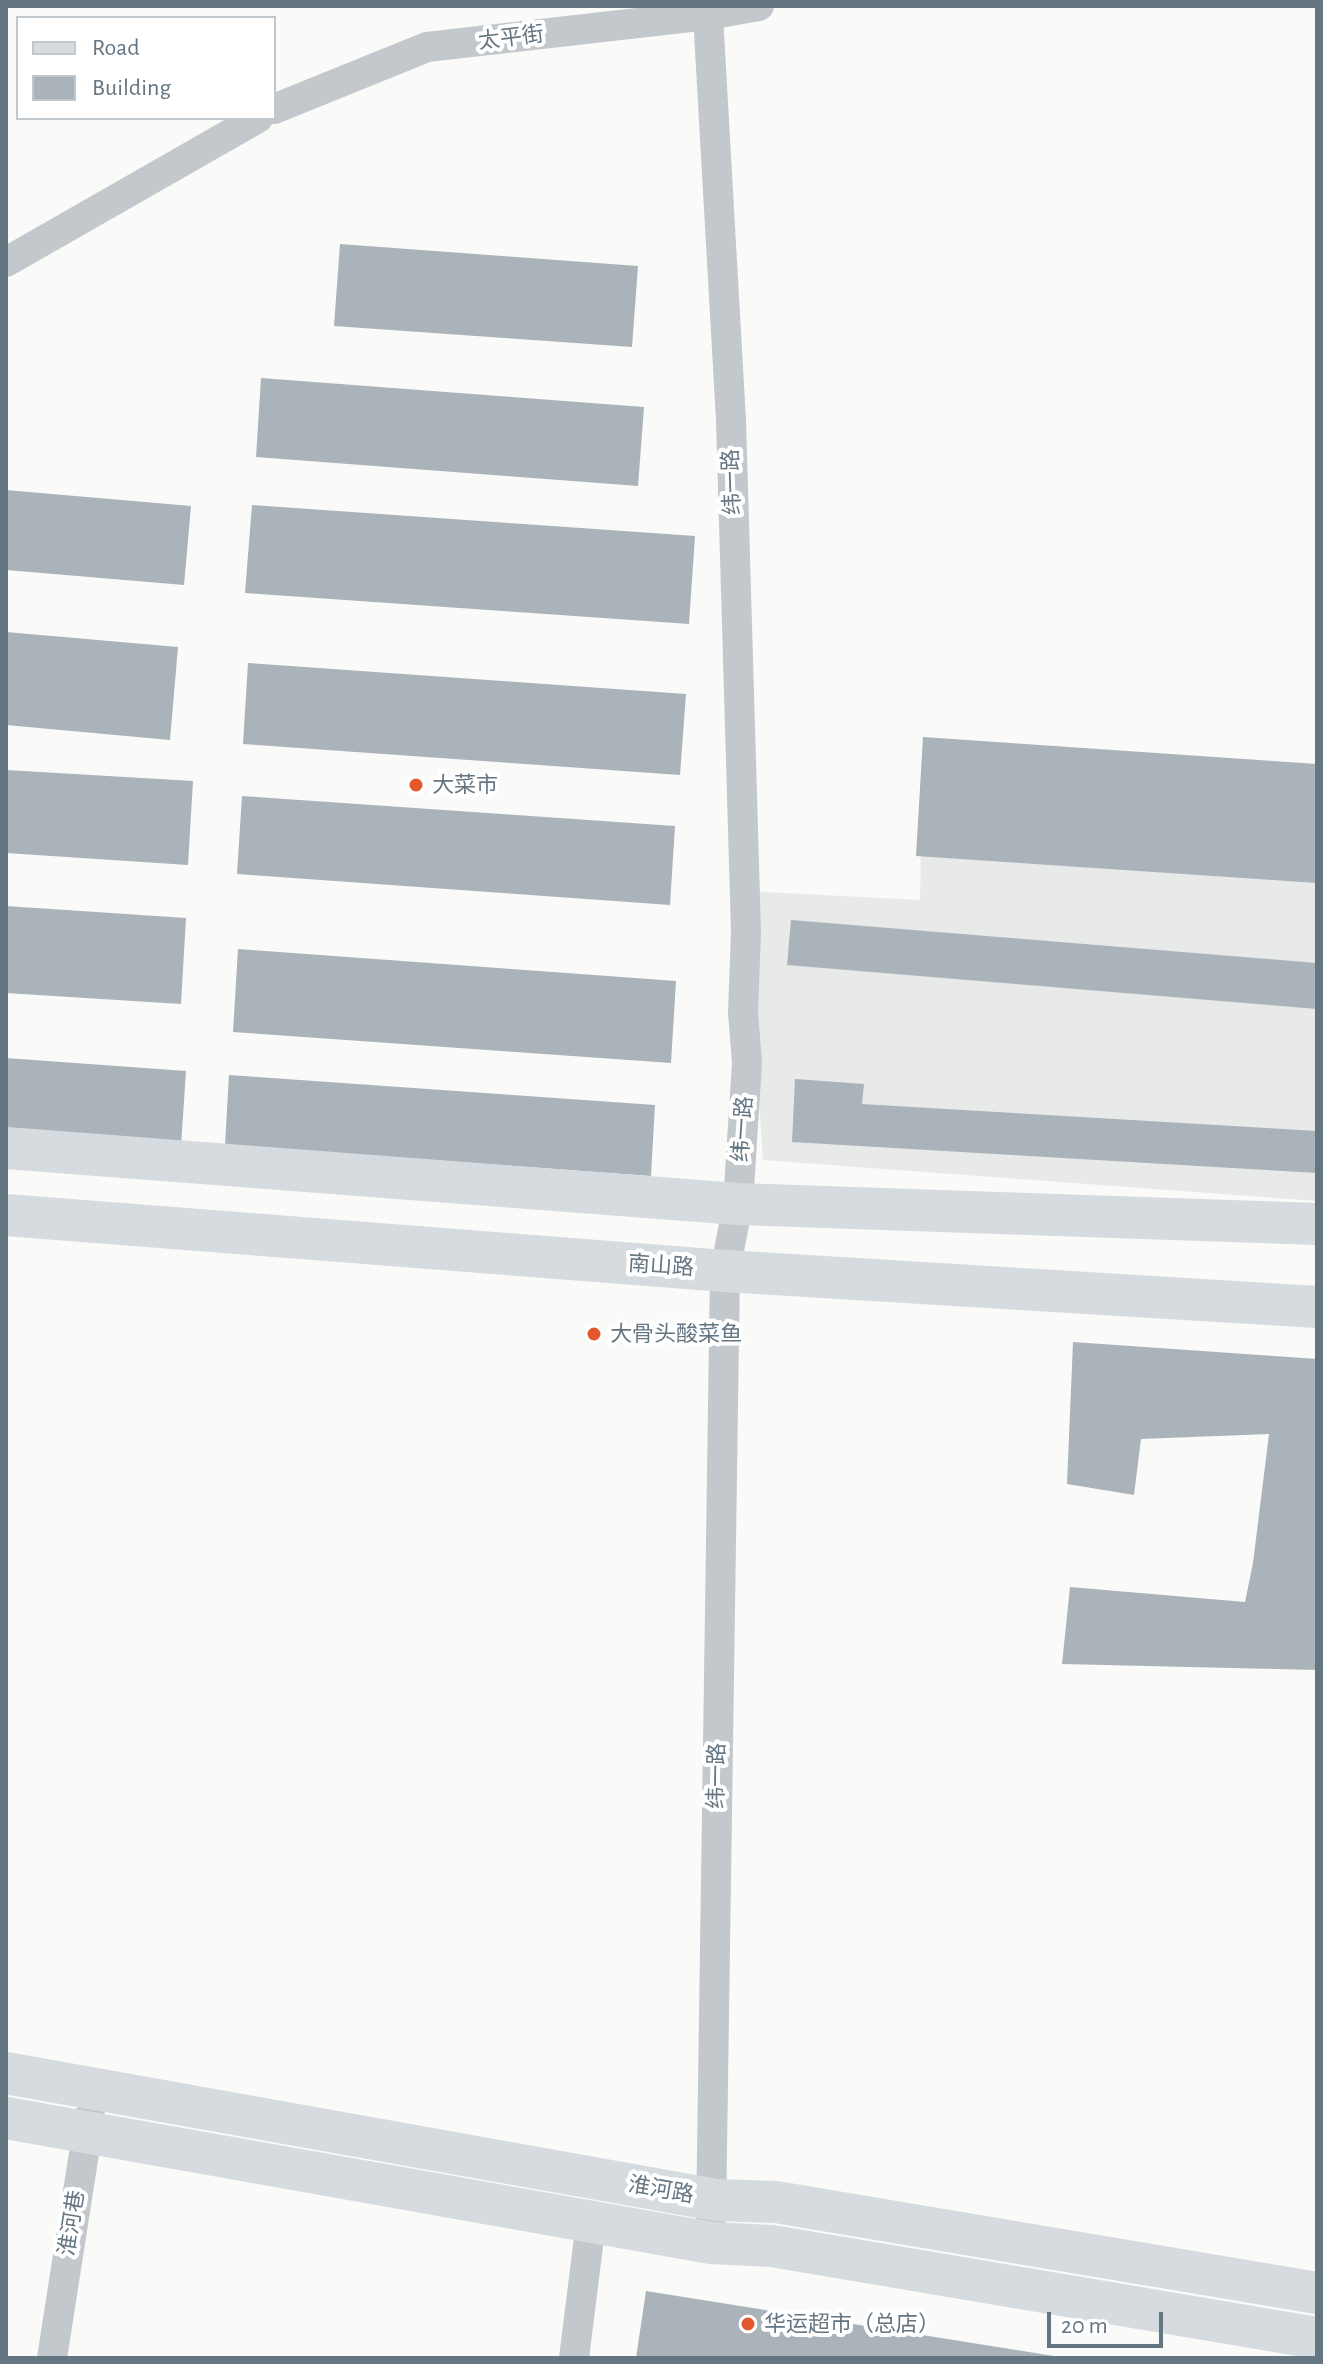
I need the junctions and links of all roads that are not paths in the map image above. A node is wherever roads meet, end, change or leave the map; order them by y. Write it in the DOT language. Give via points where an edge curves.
graph roads {
  1 [pos="759,6"];
  2 [pos="708,15"];
  3 [pos="276,108"];
  4 [pos="254,120"];
  5 [pos="6,262"];
  6 [pos="6,1148"];
  7 [pos="738,1204"];
  8 [pos="6,1215"];
  9 [pos="1317,1224"];
  10 [pos="725,1271"];
  11 [pos="1317,1307"];
  12 [pos="6,2073"];
  13 [pos="94,2089"];
  14 [pos="6,2118"];
  15 [pos="86,2132"];
  16 [pos="710,2198"];
  17 [pos="591,2222"];
  18 [pos="711,2243"];
  19 [pos="1317,2293"];
  20 [pos="1317,2338"];
  21 [pos="52,2358"];
  22 [pos="574,2358"];
  1 -- 2 [label="street, 太平街"];
  2 -- 3 [label="street, 太平街" via="427,47"];
  2 -- 7 [label="street, 纬一路" via="731,420 746,932 747,1063"];
  4 -- 5 [label="street"];
  6 -- 7 [label="main road"];
  7 -- 9 [label="main road"];
  7 -- 10 [label="street, 纬一路"];
  8 -- 10 [label="main road, 南山路"];
  10 -- 11 [label="main road, 南山路"];
  10 -- 16 [label="street, 纬一路"];
  12 -- 13 [label="main road, 淮河路"];
  13 -- 15 [label="street, 淮河巷"];
  13 -- 16 [label="main road, 淮河路"];
  14 -- 15 [label="main road, 淮河路"];
  15 -- 17 [label="main road, 淮河路"];
  15 -- 21 [label="street, 淮河巷"];
  16 -- 18 [label="street, 纬一路"];
  16 -- 19 [label="main road, 淮河路" via="776,2202"];
  17 -- 18 [label="main road, 淮河路"];
  17 -- 22 [label="street"];
  18 -- 20 [label="main road, 淮河路" via="772,2246"];
}
